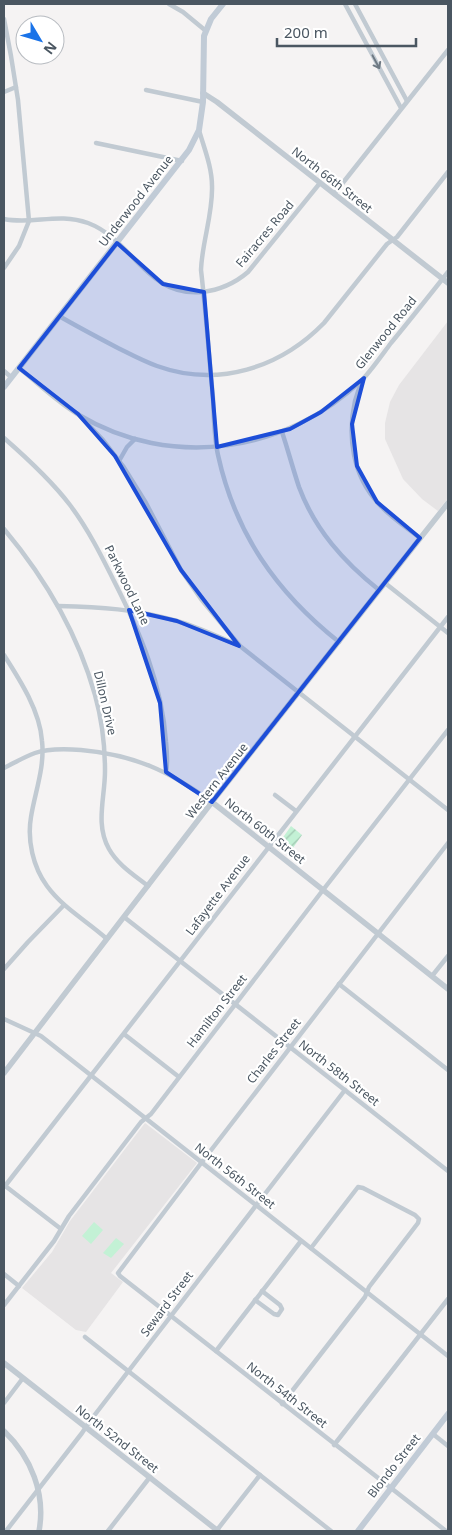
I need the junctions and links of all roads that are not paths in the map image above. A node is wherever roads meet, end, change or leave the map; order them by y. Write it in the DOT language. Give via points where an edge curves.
graph roads {
  1 [pos="170,4"];
  2 [pos="223,4"];
  3 [pos="345,4"];
  4 [pos="355,4"];
  5 [pos="4,19"];
  6 [pos="206,31"];
  7 [pos="373,37"];
  8 [pos="365,41"];
  9 [pos="448,50"];
  10 [pos="16,87"];
  11 [pos="146,90"];
  12 [pos="4,92"];
  13 [pos="203,93"];
  14 [pos="407,101"];
  15 [pos="203,102"];
  16 [pos="401,108"];
  17 [pos="199,130"];
  18 [pos="96,143"];
  19 [pos="182,161"];
  20 [pos="448,172"];
  21 [pos="320,183"];
  22 [pos="334,194"];
  23 [pos="4,219"];
  24 [pos="29,221"];
  25 [pos="393,240"];
  26 [pos="117,243"];
  27 [pos="4,268"];
  28 [pos="448,272"];
  29 [pos="443,279"];
  30 [pos="448,283"];
  31 [pos="204,292"];
  32 [pos="59,316"];
  33 [pos="18,368"];
  34 [pos="4,371"];
  35 [pos="211,375"];
  36 [pos="11,377"];
  37 [pos="364,378"];
  38 [pos="4,387"];
  39 [pos="78,414"];
  40 [pos="282,432"];
  41 [pos="4,438"];
  42 [pos="136,439"];
  43 [pos="217,446"];
  44 [pos="119,461"];
  45 [pos="448,503"];
  46 [pos="4,530"];
  47 [pos="420,538"];
  48 [pos="385,583"];
  49 [pos="379,590"];
  50 [pos="58,606"];
  51 [pos="129,610"];
  52 [pos="448,617"];
  53 [pos="440,627"];
  54 [pos="225,630"];
  55 [pos="448,633"];
  56 [pos="219,638"];
  57 [pos="339,642"];
  58 [pos="240,646"];
  59 [pos="4,655"];
  60 [pos="298,692"];
  61 [pos="448,730"];
  62 [pos="354,736"];
  63 [pos="43,751"];
  64 [pos="105,753"];
  65 [pos="4,768"];
  66 [pos="166,772"];
  67 [pos="409,780"];
  68 [pos="275,795"];
  69 [pos="212,802"];
  70 [pos="448,810"];
  71 [pos="296,811"];
  72 [pos="448,843"];
  73 [pos="268,846"];
  74 [pos="148,886"];
  75 [pos="323,890"];
  76 [pos="64,905"];
  77 [pos="124,917"];
  78 [pos="378,933"];
  79 [pos="107,939"];
  80 [pos="448,956"];
  81 [pos="180,962"];
  82 [pos="4,968"];
  83 [pos="432,976"];
  84 [pos="339,984"];
  85 [pos="448,989"];
  86 [pos="234,1005"];
  87 [pos="4,1020"];
  88 [pos="35,1033"];
  89 [pos="124,1034"];
  90 [pos="290,1047"];
  91 [pos="448,1070"];
  92 [pos="4,1073"];
  93 [pos="91,1076"];
  94 [pos="179,1078"];
  95 [pos="345,1090"];
  96 [pos="146,1118"];
  97 [pos="201,1162"];
  98 [pos="448,1171"];
  99 [pos="4,1185"];
  100 [pos="256,1205"];
  101 [pos="61,1229"];
  102 [pos="301,1240"];
  103 [pos="311,1248"];
  104 [pos="118,1273"];
  105 [pos="4,1274"];
  106 [pos="19,1286"];
  107 [pos="262,1291"];
  108 [pos="367,1292"];
  109 [pos="448,1298"];
  110 [pos="255,1300"];
  111 [pos="4,1306"];
  112 [pos="170,1316"];
  113 [pos="420,1334"];
  114 [pos="85,1337"];
  115 [pos="216,1351"];
  116 [pos="448,1356"];
  117 [pos="4,1363"];
  118 [pos="128,1372"];
  119 [pos="23,1378"];
  120 [pos="4,1403"];
  121 [pos="282,1404"];
  122 [pos="448,1414"];
  123 [pos="86,1427"];
  124 [pos="4,1431"];
  125 [pos="433,1434"];
  126 [pos="334,1444"];
  127 [pos="448,1446"];
  128 [pos="260,1475"];
  129 [pos="150,1477"];
  130 [pos="39,1489"];
  131 [pos="391,1489"];
  132 [pos="215,1530"];
  133 [pos="6,1531"];
  134 [pos="39,1531"];
  135 [pos="108,1531"];
  136 [pos="331,1531"];
  137 [pos="358,1531"];
  138 [pos="446,1531"];
  1 -- 6 [label="street"];
  2 -- 6 [label="main road, Underwood Avenue"];
  3 -- 8 [label="street"];
  4 -- 7 [label="street"];
  5 -- 10 [label="street"];
  6 -- 13 [label="main road, Underwood Avenue"];
  7 -- 8 [label="street"];
  7 -- 14 [label="street"];
  8 -- 16 [label="street, one-way"];
  9 -- 14 [label="street"];
  10 -- 12 [label="street"];
  10 -- 24 [label="street"];
  11 -- 15 [label="street"];
  13 -- 15 [label="main road, Underwood Avenue"];
  13 -- 21 [label="street, North 66th Street"];
  14 -- 16 [label="street"];
  15 -- 17 [label="main road, Underwood Avenue"];
  16 -- 22 [label="street"];
  17 -- 19 [label="main road, Underwood Avenue"];
  17 -- 31 [label="street" via="212,187 202,256"];
  18 -- 19 [label="street"];
  19 -- 26 [label="main road, Underwood Avenue"];
  20 -- 25 [label="street"];
  21 -- 22 [label="street, North 66th Street"];
  21 -- 31 [label="street, Fairacres Road" via="248,272 227,286"];
  22 -- 25 [label="street, North 66th Street"];
  23 -- 24 [label="street, Fairacres Road"];
  24 -- 26 [label="street, Fairacres Road" via="78,220 100,229"];
  24 -- 27 [label="street" via="19,246"];
  25 -- 29 [label="street, North 66th Street"];
  25 -- 35 [label="street" via="324,323 300,345 257,367"];
  26 -- 31 [label="street, Fairacres Road" via="163,284 184,291"];
  26 -- 32 [label="main road, Underwood Avenue"];
  28 -- 29 [label="street, Glenwood Road"];
  29 -- 30 [label="street, North 66th Street"];
  29 -- 37 [label="street, Glenwood Road"];
  31 -- 35 [label="street"];
  32 -- 33 [label="main road, Underwood Avenue"];
  32 -- 35 [label="street" via="156,366"];
  33 -- 36 [label="main road, Underwood Avenue"];
  33 -- 39 [label="street, Glenwood Road"];
  34 -- 36 [label="street"];
  35 -- 43 [label="street"];
  36 -- 38 [label="main road, Underwood Avenue"];
  37 -- 40 [label="street, Glenwood Road" via="321,412"];
  37 -- 47 [label="street" via="355,401 352,424 357,466 377,502"];
  39 -- 42 [label="street, Glenwood Road"];
  39 -- 44 [label="street"];
  40 -- 43 [label="street, Glenwood Road" via="250,442"];
  40 -- 49 [label="street" via="300,488 317,523 344,559"];
  41 -- 51 [label="street, Parkwood Lane" via="44,474 80,518"];
  42 -- 43 [label="street, Glenwood Road" via="176,446"];
  42 -- 44 [label="street"];
  43 -- 57 [label="street" via="231,500 248,538 293,601"];
  44 -- 54 [label="street" via="146,502 181,570"];
  45 -- 47 [label="street, Western Avenue"];
  46 -- 50 [label="street, Dillon Drive"];
  47 -- 48 [label="street, Western Avenue"];
  48 -- 49 [label="street, Western Avenue"];
  48 -- 53 [label="street"];
  49 -- 57 [label="street, Western Avenue"];
  50 -- 51 [label="street"];
  50 -- 64 [label="street, Dillon Drive" via="88,671"];
  51 -- 56 [label="street" via="177,621"];
  51 -- 66 [label="street, Parkwood Lane" via="144,644 160,703 166,736"];
  52 -- 53 [label="street, Lafayette Avenue"];
  53 -- 55 [label="street"];
  53 -- 62 [label="street, Lafayette Avenue"];
  54 -- 56 [label="street"];
  54 -- 58 [label="street"];
  56 -- 58 [label="street"];
  57 -- 60 [label="street, Western Avenue"];
  58 -- 60 [label="street"];
  59 -- 63 [label="street" via="33,708"];
  60 -- 62 [label="street"];
  60 -- 69 [label="street, Western Avenue"];
  61 -- 67 [label="street, Hamilton Street"];
  62 -- 67 [label="street"];
  62 -- 71 [label="street, Lafayette Avenue"];
  63 -- 64 [label="street, North 60th Street"];
  63 -- 65 [label="street, North 60th Street"];
  63 -- 76 [label="street" via="31,816 31,844 43,880"];
  64 -- 66 [label="street, North 60th Street"];
  64 -- 74 [label="street, Dillon Drive" via="101,817 104,837 118,861"];
  66 -- 69 [label="street, North 60th Street"];
  67 -- 70 [label="street"];
  67 -- 75 [label="street, Hamilton Street"];
  68 -- 71 [label="street"];
  69 -- 73 [label="street, North 60th Street"];
  69 -- 74 [label="street, Western Avenue"];
  71 -- 73 [label="street, Lafayette Avenue"];
  72 -- 78 [label="street, Charles Street"];
  73 -- 75 [label="street, North 60th Street"];
  73 -- 81 [label="street, Lafayette Avenue"];
  74 -- 77 [label="street, Western Avenue"];
  75 -- 78 [label="street, North 60th Street"];
  75 -- 86 [label="street, Hamilton Street"];
  76 -- 79 [label="street"];
  76 -- 82 [label="street"];
  77 -- 79 [label="street, Western Avenue"];
  77 -- 81 [label="street, North 58th Street"];
  78 -- 83 [label="street, North 60th Street"];
  78 -- 84 [label="street, Charles Street"];
  79 -- 88 [label="street, Western Avenue"];
  80 -- 83 [label="street"];
  81 -- 86 [label="street, North 58th Street"];
  81 -- 89 [label="street, Lafayette Avenue"];
  83 -- 85 [label="street, North 60th Street"];
  84 -- 90 [label="street, Charles Street"];
  84 -- 91 [label="street"];
  86 -- 90 [label="street, North 58th Street"];
  86 -- 94 [label="street, Hamilton Street"];
  87 -- 88 [label="street, North 56th Street"];
  88 -- 92 [label="street, Western Avenue"];
  88 -- 93 [label="street, North 56th Street"];
  89 -- 93 [label="street, Lafayette Avenue"];
  89 -- 94 [label="street"];
  90 -- 95 [label="street, North 58th Street"];
  90 -- 97 [label="street, Charles Street"];
  93 -- 96 [label="street, North 56th Street"];
  93 -- 99 [label="street, Lafayette Avenue"];
  94 -- 96 [label="street, Hamilton Street"];
  95 -- 98 [label="street, North 58th Street"];
  95 -- 100 [label="street, Seward Street"];
  96 -- 97 [label="street, North 56th Street"];
  96 -- 101 [label="street, Hamilton Street"];
  97 -- 100 [label="street, North 56th Street"];
  97 -- 104 [label="street, Charles Street"];
  99 -- 101 [label="street"];
  100 -- 102 [label="street, North 56th Street"];
  100 -- 112 [label="street, Seward Street"];
  101 -- 106 [label="street, Hamilton Street"];
  102 -- 103 [label="street, North 56th Street"];
  102 -- 107 [label="street"];
  103 -- 108 [label="street, North 56th Street"];
  103 -- 108 [label="street" via="358,1187 415,1215 418,1223"];
  104 -- 112 [label="street, North 54th Street"];
  105 -- 106 [label="street"];
  106 -- 111 [label="street, Hamilton Street"];
  107 -- 110 [label="street"];
  107 -- 110 [label="street" via="280,1305 281,1313 274,1314"];
  108 -- 113 [label="street, North 56th Street"];
  108 -- 121 [label="street"];
  109 -- 113 [label="street"];
  110 -- 115 [label="street"];
  112 -- 115 [label="street, North 54th Street"];
  112 -- 118 [label="street, Seward Street"];
  113 -- 116 [label="street, North 56th Street"];
  113 -- 126 [label="street"];
  114 -- 118 [label="street"];
  115 -- 121 [label="street, North 54th Street"];
  117 -- 119 [label="street, North 52nd Street"];
  118 -- 123 [label="street, Seward Street"];
  118 -- 128 [label="street"];
  119 -- 120 [label="street"];
  119 -- 123 [label="street, North 52nd Street"];
  121 -- 126 [label="street, North 54th Street"];
  122 -- 125 [label="main road, Blondo Street"];
  123 -- 129 [label="street, North 52nd Street"];
  123 -- 130 [label="street, Seward Street"];
  124 -- 130 [label="street" via="26,1459"];
  125 -- 127 [label="street"];
  125 -- 131 [label="main road, Blondo Street"];
  126 -- 131 [label="street, North 54th Street"];
  128 -- 132 [label="street"];
  128 -- 136 [label="street"];
  129 -- 132 [label="street, North 52nd Street"];
  129 -- 135 [label="street"];
  130 -- 133 [label="street, Seward Street"];
  130 -- 134 [label="street"];
  131 -- 137 [label="main road, Blondo Street"];
  131 -- 138 [label="street, North 54th Street"];
}
